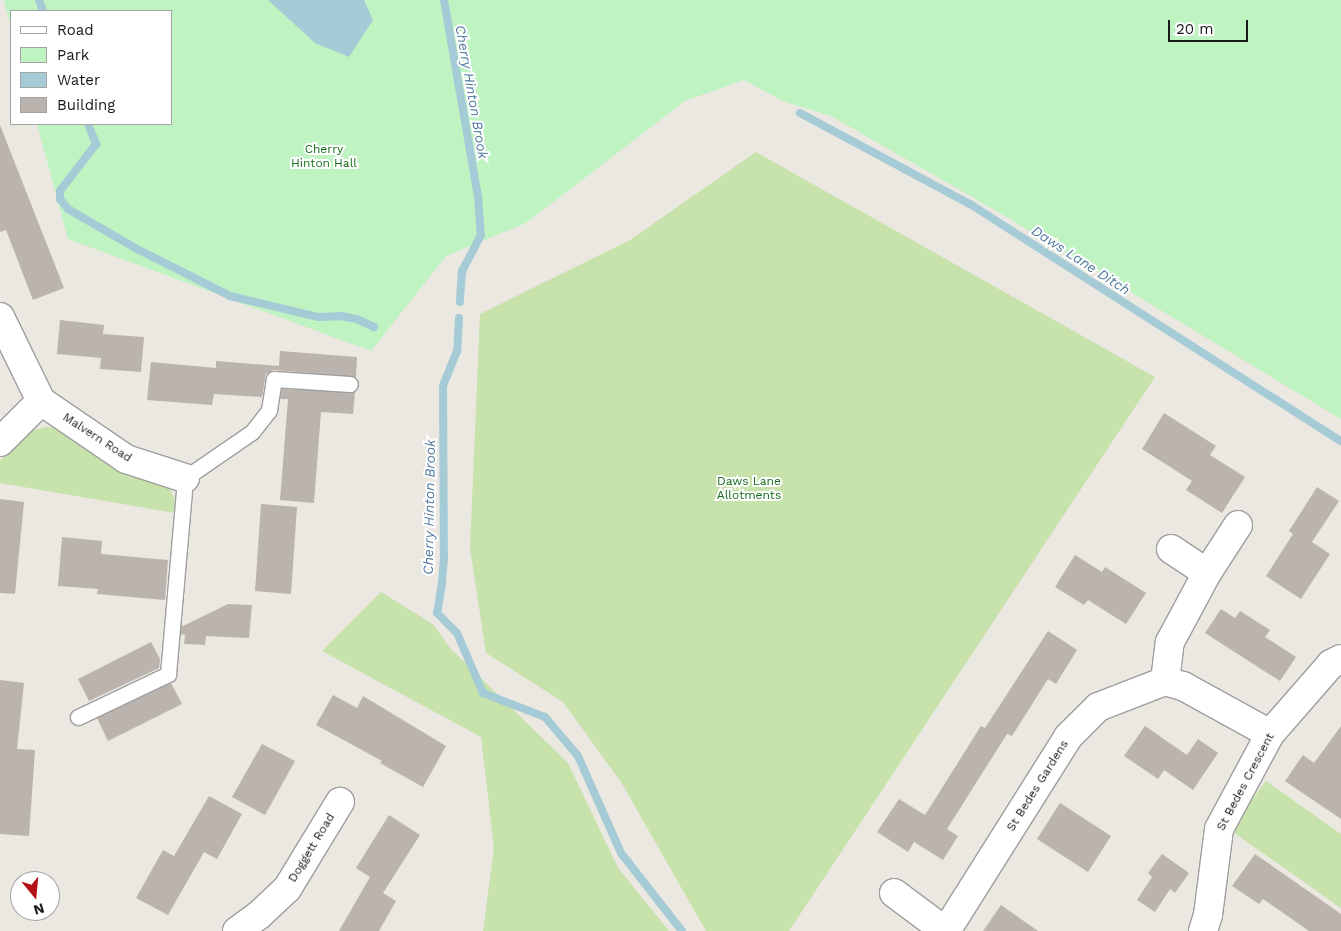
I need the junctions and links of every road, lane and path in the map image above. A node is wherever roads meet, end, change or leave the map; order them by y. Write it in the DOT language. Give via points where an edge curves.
graph roads {
  1 [pos="0,317"];
  2 [pos="350,384"];
  3 [pos="41,401"];
  4 [pos="0,442"];
  5 [pos="185,478"];
  6 [pos="1238,525"];
  7 [pos="1171,549"];
  8 [pos="1207,572"];
  9 [pos="1341,659"];
  10 [pos="1165,681"];
  11 [pos="78,717"];
  12 [pos="1270,734"];
  13 [pos="340,802"];
  14 [pos="894,893"];
  15 [pos="237,931"];
  16 [pos="945,931"];
  17 [pos="1203,931"];
  1 -- 3 [label="street, Malvern Road"];
  2 -- 5 [label="lane" via="274,379 269,410 252,432"];
  3 -- 4 [label="street"];
  3 -- 5 [label="street, Malvern Road" via="126,459"];
  5 -- 11 [label="lane" via="168,674"];
  6 -- 8 [label="street"];
  7 -- 8 [label="street"];
  8 -- 10 [label="street" via="1170,642"];
  9 -- 12 [label="street, St Bedes Crescent" via="1331,664"];
  10 -- 12 [label="street" via="1183,686"];
  10 -- 16 [label="street, St Bedes Gardens" via="1098,707 1068,737"];
  12 -- 17 [label="street, St Bedes Crescent" via="1219,829"];
  13 -- 15 [label="street, Doggett Road" via="287,889 260,915"];
  14 -- 16 [label="street, St Bedes Gardens"];
}
